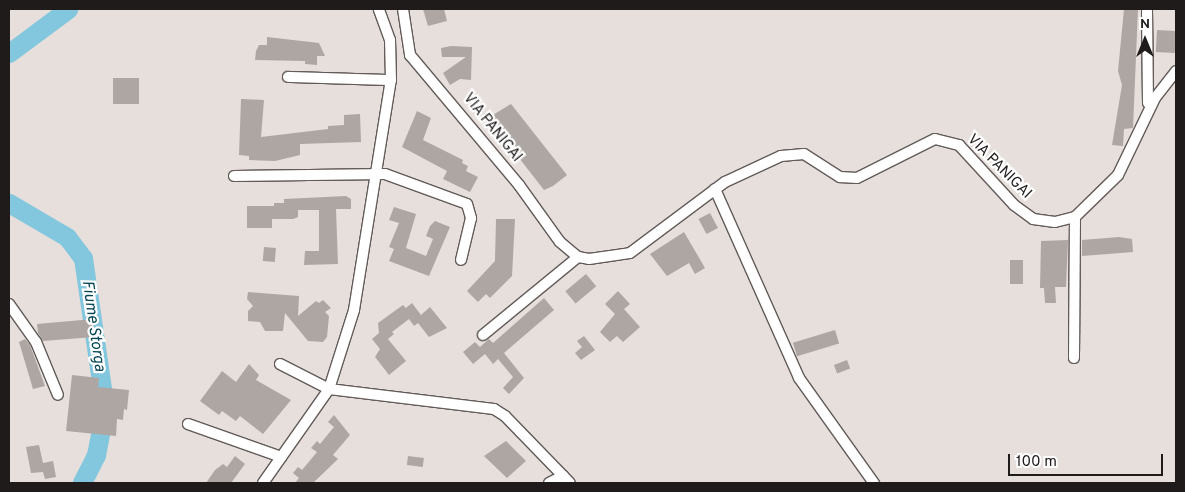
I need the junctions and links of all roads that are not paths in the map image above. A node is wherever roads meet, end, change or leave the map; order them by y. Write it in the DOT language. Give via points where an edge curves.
graph roads {
  1 [pos="379,9"];
  2 [pos="403,9"];
  3 [pos="1147,9"];
  4 [pos="392,52"];
  5 [pos="410,55"];
  6 [pos="1176,72"];
  7 [pos="288,77"];
  8 [pos="391,80"];
  9 [pos="1148,103"];
  10 [pos="376,175"];
  11 [pos="234,176"];
  12 [pos="715,188"];
  13 [pos="1074,217"];
  14 [pos="578,257"];
  15 [pos="461,260"];
  16 [pos="9,304"];
  17 [pos="483,335"];
  18 [pos="1074,358"];
  19 [pos="280,364"];
  20 [pos="329,389"];
  21 [pos="58,395"];
  22 [pos="188,424"];
  23 [pos="281,457"];
  24 [pos="270,473"];
  25 [pos="566,480"];
  26 [pos="263,483"];
  27 [pos="275,483"];
  28 [pos="549,483"];
  29 [pos="874,483"];
  1 -- 4 [label="street"];
  2 -- 5 [label="street"];
  3 -- 9 [label="street"];
  4 -- 5 [label="street"];
  4 -- 8 [label="street"];
  5 -- 14 [label="street, VIA PANIGAI" via="519,185 560,242"];
  6 -- 13 [label="street" via="1155,98 1118,175"];
  7 -- 8 [label="street"];
  8 -- 10 [label="street"];
  10 -- 11 [label="street"];
  10 -- 15 [label="street" via="385,174 467,204 471,218"];
  10 -- 20 [label="street" via="354,310"];
  12 -- 13 [label="street, VIA PANIGAI" via="751,168 793,154 813,158 840,177 858,178 915,146 942,139 959,145 1014,205 1043,221"];
  12 -- 14 [label="street, VIA PANIGAI" via="630,253 606,258"];
  12 -- 29 [label="street" via="799,378"];
  13 -- 18 [label="street"];
  14 -- 17 [label="street"];
  16 -- 21 [label="street" via="36,342"];
  19 -- 20 [label="street"];
  20 -- 23 [label="street"];
  20 -- 25 [label="street" via="494,409 505,416"];
  22 -- 23 [label="street"];
  23 -- 24 [label="street"];
  24 -- 26 [label="street"];
  24 -- 27 [label="street"];
  25 -- 28 [label="street"];
}
